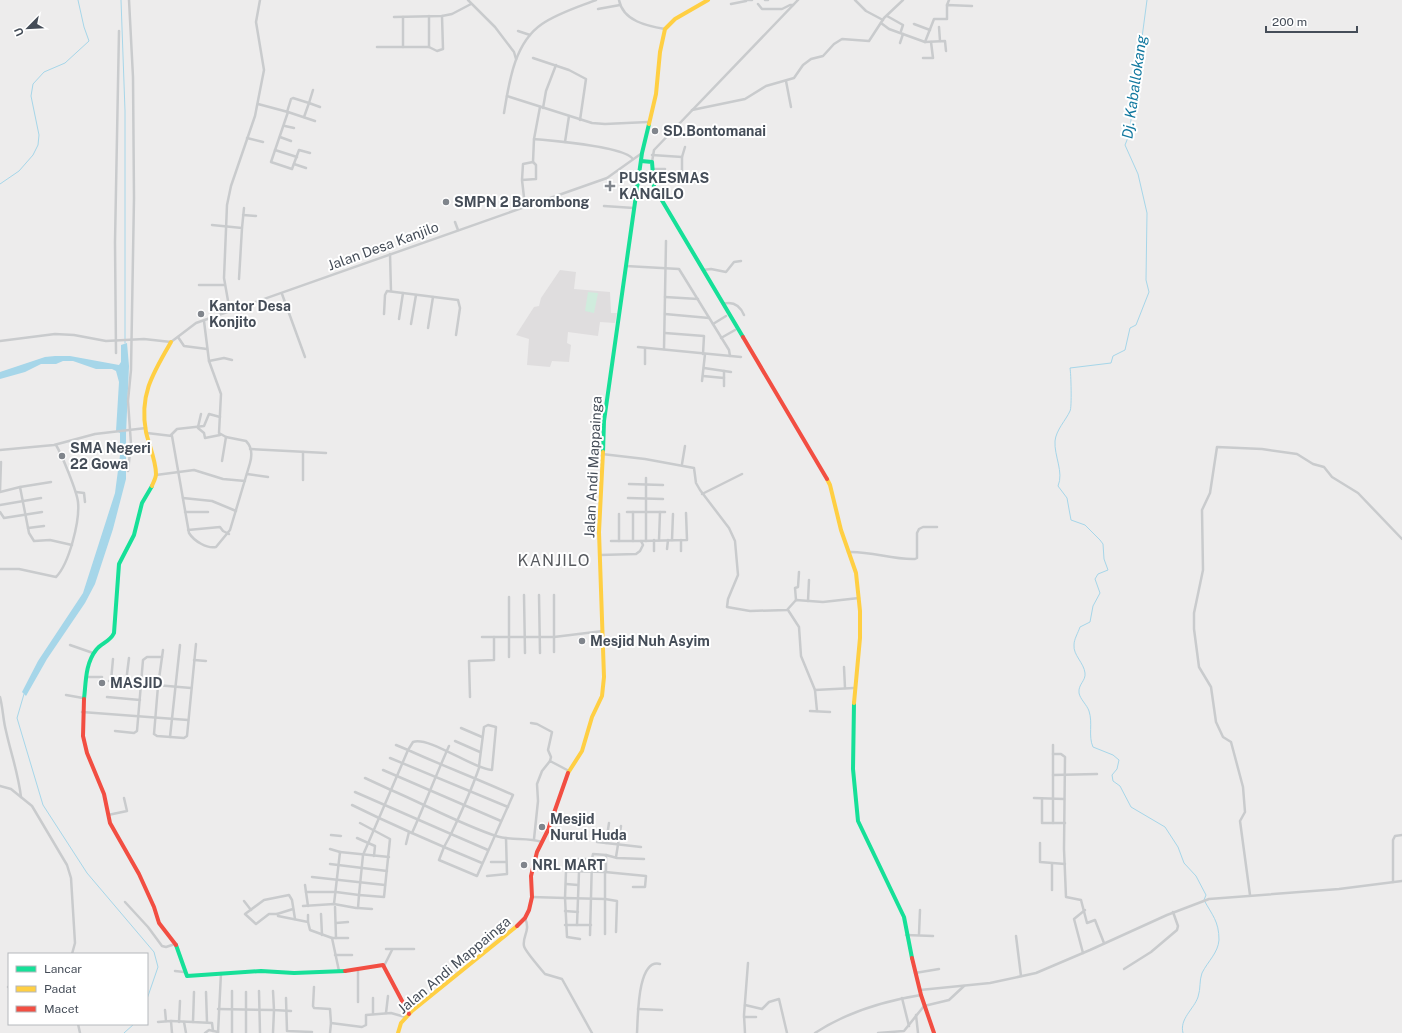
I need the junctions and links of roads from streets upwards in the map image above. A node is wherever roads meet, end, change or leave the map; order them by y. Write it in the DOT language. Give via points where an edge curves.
graph roads {
  1 [pos="129,0"];
  2 [pos="260,0"];
  3 [pos="468,0"];
  4 [pos="619,0"];
  5 [pos="708,0"];
  6 [pos="746,0"];
  7 [pos="752,0"];
  8 [pos="798,0"];
  9 [pos="855,0"];
  10 [pos="903,0"];
  11 [pos="949,0"];
  12 [pos="593,1"];
  13 [pos="471,4"];
  14 [pos="731,4"];
  15 [pos="758,4"];
  16 [pos="620,5"];
  17 [pos="793,6"];
  18 [pos="947,6"];
  19 [pos="972,6"];
  20 [pos="598,9"];
  21 [pos="429,16"];
  22 [pos="442,16"];
  23 [pos="887,16"];
  24 [pos="394,17"];
  25 [pos="403,17"];
  26 [pos="882,22"];
  27 [pos="914,24"];
  28 [pos="939,27"];
  29 [pos="665,29"];
  30 [pos="930,30"];
  31 [pos="119,31"];
  32 [pos="518,31"];
  33 [pos="901,31"];
  34 [pos="903,34"];
  35 [pos="530,35"];
  36 [pos="940,41"];
  37 [pos="925,42"];
  38 [pos="931,42"];
  39 [pos="900,43"];
  40 [pos="377,47"];
  41 [pos="403,47"];
  42 [pos="429,47"];
  43 [pos="946,51"];
  44 [pos="533,58"];
  45 [pos="923,58"];
  46 [pos="516,59"];
  47 [pos="556,65"];
  48 [pos="786,81"];
  49 [pos="313,90"];
  50 [pos="507,96"];
  51 [pos="309,103"];
  52 [pos="258,104"];
  53 [pos="320,106"];
  54 [pos="540,107"];
  55 [pos="791,107"];
  56 [pos="543,108"];
  57 [pos="692,110"];
  58 [pos="287,112"];
  59 [pos="504,113"];
  60 [pos="569,116"];
  61 [pos="304,117"];
  62 [pos="315,120"];
  63 [pos="580,120"];
  64 [pos="648,122"];
  65 [pos="285,126"];
  66 [pos="294,128"];
  67 [pos="280,137"];
  68 [pos="247,138"];
  69 [pos="534,139"];
  70 [pos="291,140"];
  71 [pos="263,142"];
  72 [pos="566,142"];
  73 [pos="685,147"];
  74 [pos="275,150"];
  75 [pos="310,153"];
  76 [pos="642,153"];
  77 [pos="652,155"];
  78 [pos="296,157"];
  79 [pos="682,157"];
  80 [pos="632,158"];
  81 [pos="641,161"];
  82 [pos="533,162"];
  83 [pos="652,162"];
  84 [pos="294,164"];
  85 [pos="306,168"];
  86 [pos="652,169"];
  87 [pos="665,169"];
  88 [pos="682,174"];
  89 [pos="522,180"];
  90 [pos="525,206"];
  91 [pos="604,206"];
  92 [pos="244,208"];
  93 [pos="634,208"];
  94 [pos="243,215"];
  95 [pos="256,216"];
  96 [pos="455,222"];
  97 [pos="212,225"];
  98 [pos="226,228"];
  99 [pos="242,228"];
  100 [pos="458,230"];
  101 [pos="666,241"];
  102 [pos="390,254"];
  103 [pos="741,261"];
  104 [pos="626,266"];
  105 [pos="665,268"];
  106 [pos="703,270"];
  107 [pos="239,279"];
  108 [pos="199,285"];
  109 [pos="224,285"];
  110 [pos="391,291"];
  111 [pos="403,293"];
  112 [pos="282,294"];
  113 [pos="416,294"];
  114 [pos="432,297"];
  115 [pos="665,297"];
  116 [pos="698,299"];
  117 [pos="723,304"];
  118 [pos="230,312"];
  119 [pos="384,314"];
  120 [pos="665,314"];
  121 [pos="744,315"];
  122 [pos="726,316"];
  123 [pos="709,318"];
  124 [pos="399,319"];
  125 [pos="204,321"];
  126 [pos="411,324"];
  127 [pos="713,324"];
  128 [pos="428,328"];
  129 [pos="735,330"];
  130 [pos="665,333"];
  131 [pos="456,335"];
  132 [pos="178,337"];
  133 [pos="722,338"];
  134 [pos="0,340"];
  135 [pos="129,340"];
  136 [pos="117,341"];
  137 [pos="171,342"];
  138 [pos="638,347"];
  139 [pos="645,348"];
  140 [pos="207,349"];
  141 [pos="664,350"];
  142 [pos="116,353"];
  143 [pos="704,354"];
  144 [pos="730,356"];
  145 [pos="305,357"];
  146 [pos="741,357"];
  147 [pos="232,360"];
  148 [pos="209,361"];
  149 [pos="645,364"];
  150 [pos="704,368"];
  151 [pos="724,371"];
  152 [pos="730,372"];
  153 [pos="703,376"];
  154 [pos="724,378"];
  155 [pos="702,381"];
  156 [pos="724,386"];
  157 [pos="201,414"];
  158 [pos="220,416"];
  159 [pos="198,428"];
  160 [pos="128,430"];
  161 [pos="147,431"];
  162 [pos="171,435"];
  163 [pos="220,435"];
  164 [pos="226,437"];
  165 [pos="56,445"];
  166 [pos="685,446"];
  167 [pos="250,449"];
  168 [pos="0,450"];
  169 [pos="303,452"];
  170 [pos="326,453"];
  171 [pos="602,454"];
  172 [pos="222,461"];
  173 [pos="2,462"];
  174 [pos="682,464"];
  175 [pos="128,471"];
  176 [pos="178,471"];
  177 [pos="247,474"];
  178 [pos="742,474"];
  179 [pos="156,475"];
  180 [pos="268,477"];
  181 [pos="646,478"];
  182 [pos="303,480"];
  183 [pos="245,481"];
  184 [pos="51,482"];
  185 [pos="629,484"];
  186 [pos="646,485"];
  187 [pos="663,485"];
  188 [pos="20,487"];
  189 [pos="0,492"];
  190 [pos="76,492"];
  191 [pos="702,494"];
  192 [pos="41,498"];
  193 [pos="183,498"];
  194 [pos="628,498"];
  195 [pos="646,498"];
  196 [pos="663,499"];
  197 [pos="23,501"];
  198 [pos="85,502"];
  199 [pos="0,505"];
  200 [pos="236,511"];
  201 [pos="0,512"];
  202 [pos="42,512"];
  203 [pos="185,512"];
  204 [pos="208,512"];
  205 [pos="627,512"];
  206 [pos="633,512"];
  207 [pos="646,512"];
  208 [pos="660,512"];
  209 [pos="665,512"];
  210 [pos="686,513"];
  211 [pos="620,514"];
  212 [pos="673,514"];
  213 [pos="25,515"];
  214 [pos="44,526"];
  215 [pos="937,527"];
  216 [pos="28,528"];
  217 [pos="188,530"];
  218 [pos="228,534"];
  219 [pos="1402,539"];
  220 [pos="654,540"];
  221 [pos="659,540"];
  222 [pos="668,540"];
  223 [pos="672,540"];
  224 [pos="681,540"];
  225 [pos="611,541"];
  226 [pos="619,541"];
  227 [pos="633,541"];
  228 [pos="641,541"];
  229 [pos="646,541"];
  230 [pos="72,545"];
  231 [pos="667,549"];
  232 [pos="654,551"];
  233 [pos="681,551"];
  234 [pos="848,552"];
  235 [pos="600,555"];
  236 [pos="0,569"];
  237 [pos="799,572"];
  238 [pos="809,580"];
  239 [pos="539,594"];
  240 [pos="554,594"];
  241 [pos="524,595"];
  242 [pos="509,596"];
  243 [pos="859,598"];
  244 [pos="796,600"];
  245 [pos="808,601"];
  246 [pos="788,610"];
  247 [pos="603,631"];
  248 [pos="482,637"];
  249 [pos="494,637"];
  250 [pos="509,637"];
  251 [pos="524,637"];
  252 [pos="540,637"];
  253 [pos="554,637"];
  254 [pos="196,644"];
  255 [pos="70,645"];
  256 [pos="180,645"];
  257 [pos="163,650"];
  258 [pos="554,652"];
  259 [pos="93,653"];
  260 [pos="525,653"];
  261 [pos="540,653"];
  262 [pos="162,657"];
  263 [pos="509,657"];
  264 [pos="129,658"];
  265 [pos="113,659"];
  266 [pos="194,660"];
  267 [pos="206,661"];
  268 [pos="844,667"];
  269 [pos="86,676"];
  270 [pos="102,677"];
  271 [pos="126,682"];
  272 [pos="142,684"];
  273 [pos="158,686"];
  274 [pos="175,687"];
  275 [pos="191,688"];
  276 [pos="845,688"];
  277 [pos="854,688"];
  278 [pos="815,690"];
  279 [pos="66,695"];
  280 [pos="0,697"];
  281 [pos="107,697"];
  282 [pos="470,697"];
  283 [pos="83,698"];
  284 [pos="140,700"];
  285 [pos="810,711"];
  286 [pos="82,712"];
  287 [pos="817,712"];
  288 [pos="830,712"];
  289 [pos="139,716"];
  290 [pos="155,718"];
  291 [pos="172,719"];
  292 [pos="188,720"];
  293 [pos="531,723"];
  294 [pos="461,728"];
  295 [pos="115,731"];
  296 [pos="170,737"];
  297 [pos="482,737"];
  298 [pos="455,740"];
  299 [pos="396,745"];
  300 [pos="1053,745"];
  301 [pos="449,746"];
  302 [pos="408,750"];
  303 [pos="447,751"];
  304 [pos="480,752"];
  305 [pos="1053,754"];
  306 [pos="390,758"];
  307 [pos="550,761"];
  308 [pos="402,763"];
  309 [pos="441,765"];
  310 [pos="479,766"];
  311 [pos="383,770"];
  312 [pos="569,771"];
  313 [pos="1064,774"];
  314 [pos="1097,774"];
  315 [pos="1053,775"];
  316 [pos="396,776"];
  317 [pos="365,778"];
  318 [pos="436,778"];
  319 [pos="475,779"];
  320 [pos="0,786"];
  321 [pos="391,790"];
  322 [pos="431,791"];
  323 [pos="355,792"];
  324 [pos="470,792"];
  325 [pos="21,798"];
  326 [pos="124,798"];
  327 [pos="1034,798"];
  328 [pos="1042,799"];
  329 [pos="1053,799"];
  330 [pos="1064,799"];
  331 [pos="385,804"];
  332 [pos="424,804"];
  333 [pos="352,805"];
  334 [pos="464,805"];
  335 [pos="508,807"];
  336 [pos="107,815"];
  337 [pos="379,818"];
  338 [pos="418,819"];
  339 [pos="458,820"];
  340 [pos="501,821"];
  341 [pos="360,823"];
  342 [pos="609,823"];
  343 [pos="1053,823"];
  344 [pos="1065,823"];
  345 [pos="621,826"];
  346 [pos="374,830"];
  347 [pos="410,832"];
  348 [pos="451,834"];
  349 [pos="331,835"];
  350 [pos="495,835"];
  351 [pos="1402,835"];
  352 [pos="341,836"];
  353 [pos="357,838"];
  354 [pos="506,838"];
  355 [pos="534,839"];
  356 [pos="368,842"];
  357 [pos="543,842"];
  358 [pos="597,842"];
  359 [pos="606,843"];
  360 [pos="1040,843"];
  361 [pos="406,844"];
  362 [pos="617,845"];
  363 [pos="444,847"];
  364 [pos="641,847"];
  365 [pos="330,850"];
  366 [pos="488,850"];
  367 [pos="340,852"];
  368 [pos="363,855"];
  369 [pos="606,855"];
  370 [pos="374,856"];
  371 [pos="388,857"];
  372 [pos="616,857"];
  373 [pos="566,858"];
  374 [pos="578,859"];
  375 [pos="592,859"];
  376 [pos="644,859"];
  377 [pos="491,862"];
  378 [pos="506,862"];
  379 [pos="482,863"];
  380 [pos="330,864"];
  381 [pos="1052,864"];
  382 [pos="1066,864"];
  383 [pos="338,865"];
  384 [pos="362,868"];
  385 [pos="387,871"];
  386 [pos="566,871"];
  387 [pos="579,872"];
  388 [pos="592,872"];
  389 [pos="606,872"];
  390 [pos="487,876"];
  391 [pos="312,877"];
  392 [pos="336,878"];
  393 [pos="361,881"];
  394 [pos="1402,881"];
  395 [pos="1393,882"];
  396 [pos="566,884"];
  397 [pos="305,885"];
  398 [pos="386,885"];
  399 [pos="578,885"];
  400 [pos="633,887"];
  401 [pos="1052,890"];
  402 [pos="306,892"];
  403 [pos="336,892"];
  404 [pos="359,895"];
  405 [pos="1250,895"];
  406 [pos="532,897"];
  407 [pos="565,898"];
  408 [pos="578,898"];
  409 [pos="591,899"];
  410 [pos="605,899"];
  411 [pos="244,901"];
  412 [pos="126,902"];
  413 [pos="303,906"];
  414 [pos="308,906"];
  415 [pos="335,906"];
  416 [pos="358,908"];
  417 [pos="293,909"];
  418 [pos="372,909"];
  419 [pos="251,910"];
  420 [pos="920,910"];
  421 [pos="1084,910"];
  422 [pos="565,911"];
  423 [pos="578,912"];
  424 [pos="1173,912"];
  425 [pos="277,914"];
  426 [pos="321,914"];
  427 [pos="308,915"];
  428 [pos="525,918"];
  429 [pos="296,919"];
  430 [pos="308,922"];
  431 [pos="348,922"];
  432 [pos="336,923"];
  433 [pos="565,925"];
  434 [pos="577,925"];
  435 [pos="591,925"];
  436 [pos="616,932"];
  437 [pos="605,934"];
  438 [pos="919,934"];
  439 [pos="322,935"];
  440 [pos="590,935"];
  441 [pos="906,935"];
  442 [pos="933,936"];
  443 [pos="1016,936"];
  444 [pos="332,938"];
  445 [pos="336,938"];
  446 [pos="348,938"];
  447 [pos="580,939"];
  448 [pos="1104,943"];
  449 [pos="176,944"];
  450 [pos="386,949"];
  451 [pos="414,949"];
  452 [pos="392,950"];
  453 [pos="72,953"];
  454 [pos="1083,953"];
  455 [pos="335,955"];
  456 [pos="352,955"];
  457 [pos="748,963"];
  458 [pos="660,964"];
  459 [pos="384,966"];
  460 [pos="939,969"];
  461 [pos="1124,969"];
  462 [pos="174,971"];
  463 [pos="339,971"];
  464 [pos="358,971"];
  465 [pos="184,972"];
  466 [pos="221,973"];
  467 [pos="915,973"];
  468 [pos="1021,976"];
  469 [pos="964,986"];
  470 [pos="314,987"];
  471 [pos="920,990"];
  472 [pos="232,991"];
  473 [pos="259,991"];
  474 [pos="273,991"];
  475 [pos="194,992"];
  476 [pos="206,992"];
  477 [pos="246,992"];
  478 [pos="921,995"];
  479 [pos="388,996"];
  480 [pos="286,998"];
  481 [pos="373,998"];
  482 [pos="902,998"];
  483 [pos="180,1001"];
  484 [pos="358,1002"];
  485 [pos="745,1005"];
  486 [pos="924,1006"];
  487 [pos="638,1009"];
  488 [pos="165,1010"];
  489 [pos="218,1010"];
  490 [pos="232,1010"];
  491 [pos="246,1010"];
  492 [pos="259,1010"];
  493 [pos="274,1010"];
  494 [pos="662,1010"];
  495 [pos="286,1011"];
  496 [pos="292,1011"];
  497 [pos="386,1013"];
  498 [pos="373,1014"];
  499 [pos="916,1015"];
  500 [pos="407,1016"];
  501 [pos="744,1017"];
  502 [pos="756,1017"];
  503 [pos="166,1021"];
  504 [pos="171,1021"];
  505 [pos="158,1022"];
  506 [pos="179,1022"];
  507 [pos="184,1022"];
  508 [pos="193,1022"];
  509 [pos="207,1022"];
  510 [pos="331,1023"];
  511 [pos="909,1026"];
  512 [pos="213,1031"];
  513 [pos="312,1032"];
  514 [pos="902,1032"];
  515 [pos="172,1033"];
  516 [pos="186,1033"];
  517 [pos="205,1033"];
  518 [pos="218,1033"];
  519 [pos="232,1033"];
  520 [pos="246,1033"];
  521 [pos="260,1033"];
  522 [pos="273,1033"];
  523 [pos="330,1033"];
  524 [pos="398,1033"];
  525 [pos="592,1033"];
  526 [pos="637,1033"];
  527 [pos="745,1033"];
  528 [pos="787,1033"];
  529 [pos="815,1033"];
  530 [pos="878,1033"];
  531 [pos="918,1033"];
  532 [pos="934,1033"];
  1 -- 135 [label="street" via="133,76 134,198"];
  2 -- 52 [label="street" via="256,22 265,67"];
  3 -- 13 [label="street"];
  4 -- 16 [label="street"];
  5 -- 29 [label="street" via="675,19"];
  6 -- 7 [label="street"];
  6 -- 14 [label="street"];
  8 -- 17 [label="street"];
  9 -- 26 [label="street"];
  10 -- 23 [label="street"];
  11 -- 18 [label="street"];
  12 -- 35 [label="street" via="546,22"];
  13 -- 22 [label="street"];
  13 -- 46 [label="street" via="494,27 514,52"];
  15 -- 17 [label="street" via="762,9 782,9 790,4"];
  16 -- 20 [label="street"];
  16 -- 29 [label="street" via="625,14 639,22"];
  17 -- 57 [label="street"];
  18 -- 19 [label="street"];
  18 -- 30 [label="street" via="947,19 934,19"];
  21 -- 22 [label="street"];
  21 -- 25 [label="street"];
  21 -- 42 [label="street"];
  22 -- 42 [label="street" via="443,49 437,51"];
  23 -- 26 [label="street"];
  23 -- 33 [label="street" via="903,25"];
  24 -- 25 [label="street"];
  25 -- 41 [label="street"];
  26 -- 34 [label="street"];
  26 -- 48 [label="street" via="869,41 838,41 823,56 805,63 794,78"];
  27 -- 30 [label="street"];
  28 -- 36 [label="street"];
  29 -- 64 [label="street, Jalan Andi Mappainga" via="656,94"];
  30 -- 37 [label="street"];
  31 -- 136 [label="street" via="115,242"];
  32 -- 35 [label="street"];
  34 -- 37 [label="street"];
  34 -- 39 [label="street"];
  35 -- 46 [label="street"];
  36 -- 38 [label="street"];
  36 -- 43 [label="street" via="945,41"];
  37 -- 38 [label="street"];
  38 -- 45 [label="street" via="933,58"];
  40 -- 41 [label="street"];
  41 -- 42 [label="street"];
  44 -- 47 [label="street"];
  46 -- 50 [label="street"];
  47 -- 56 [label="street" via="546,91"];
  47 -- 63 [label="street" via="586,79"];
  48 -- 55 [label="street"];
  48 -- 57 [label="street" via="766,86 748,99"];
  49 -- 51 [label="street"];
  50 -- 54 [label="street"];
  50 -- 59 [label="street"];
  51 -- 53 [label="street"];
  51 -- 58 [label="street" via="292,98"];
  51 -- 61 [label="street"];
  52 -- 58 [label="street"];
  52 -- 68 [label="street"];
  54 -- 56 [label="street"];
  54 -- 69 [label="street"];
  56 -- 60 [label="street"];
  57 -- 77 [label="street"];
  58 -- 61 [label="street"];
  58 -- 65 [label="street"];
  60 -- 63 [label="street"];
  60 -- 72 [label="street"];
  61 -- 62 [label="street"];
  63 -- 64 [label="street" via="605,124"];
  64 -- 76 [label="street, Jalan Andi Mappainga"];
  65 -- 66 [label="street"];
  65 -- 67 [label="street"];
  67 -- 70 [label="street"];
  67 -- 74 [label="street"];
  68 -- 71 [label="street"];
  68 -- 98 [label="street" via="229,194"];
  69 -- 72 [label="street"];
  69 -- 82 [label="street"];
  72 -- 80 [label="street" via="620,151"];
  73 -- 79 [label="street"];
  74 -- 78 [label="street"];
  74 -- 84 [label="street" via="272,163 291,169"];
  75 -- 78 [label="street" via="299,150"];
  76 -- 80 [label="street, Jalan Desa Kanjilo"];
  76 -- 81 [label="street, Jalan Andi Mappainga"];
  77 -- 79 [label="street"];
  77 -- 83 [label="street"];
  78 -- 84 [label="street"];
  79 -- 88 [label="street"];
  80 -- 90 [label="street, Jalan Desa Kanjilo" via="607,178"];
  81 -- 83 [label="street"];
  81 -- 93 [label="street, Jalan Andi Mappainga"];
  82 -- 89 [label="street" via="523,164"];
  82 -- 89 [label="street" via="536,165 537,179"];
  83 -- 86 [label="street"];
  84 -- 85 [label="street"];
  86 -- 87 [label="street"];
  86 -- 106 [label="street" via="654,187"];
  89 -- 90 [label="street"];
  90 -- 100 [label="street, Jalan Desa Kanjilo"];
  91 -- 93 [label="street"];
  92 -- 94 [label="street"];
  93 -- 104 [label="street, Jalan Andi Mappainga"];
  94 -- 95 [label="street"];
  94 -- 99 [label="street"];
  96 -- 100 [label="street"];
  97 -- 98 [label="street"];
  98 -- 99 [label="street"];
  98 -- 109 [label="street"];
  99 -- 107 [label="street"];
  100 -- 102 [label="street, Jalan Desa Kanjilo"];
  101 -- 105 [label="street"];
  102 -- 110 [label="street"];
  102 -- 112 [label="street, Jalan Desa Kanjilo"];
  103 -- 106 [label="street" via="734,262 726,272"];
  104 -- 105 [label="street"];
  104 -- 171 [label="street, Jalan Andi Mappainga" via="604,417"];
  105 -- 115 [label="street"];
  105 -- 116 [label="street" via="679,269"];
  106 -- 117 [label="street"];
  108 -- 109 [label="street"];
  109 -- 118 [label="street"];
  110 -- 111 [label="street"];
  110 -- 119 [label="street" via="385,293"];
  111 -- 113 [label="street"];
  111 -- 124 [label="street"];
  112 -- 118 [label="street, Jalan Desa Kanjilo"];
  112 -- 145 [label="street"];
  113 -- 114 [label="street"];
  113 -- 126 [label="street"];
  114 -- 128 [label="street"];
  114 -- 131 [label="street" via="460,302"];
  115 -- 116 [label="street"];
  115 -- 120 [label="street"];
  116 -- 123 [label="street"];
  117 -- 121 [label="street" via="737,305"];
  117 -- 234 [label="street" via="828,482"];
  118 -- 125 [label="street, Jalan Desa Kanjilo"];
  120 -- 123 [label="street"];
  120 -- 130 [label="street"];
  122 -- 127 [label="street"];
  123 -- 127 [label="street"];
  125 -- 132 [label="street, Jalan Desa Kanjilo" via="191,326"];
  125 -- 140 [label="street"];
  127 -- 133 [label="street"];
  129 -- 133 [label="street"];
  130 -- 141 [label="street"];
  130 -- 143 [label="street" via="704,336"];
  132 -- 137 [label="street, Jalan Desa Kanjilo"];
  132 -- 140 [label="street" via="183,345"];
  133 -- 144 [label="street"];
  134 -- 136 [label="street" via="55,334"];
  135 -- 136 [label="street"];
  135 -- 137 [label="street"];
  135 -- 160 [label="street"];
  136 -- 142 [label="street"];
  137 -- 161 [label="street" via="146,391 144,411"];
  138 -- 139 [label="street"];
  139 -- 141 [label="street"];
  139 -- 149 [label="street"];
  140 -- 148 [label="street"];
  141 -- 143 [label="street"];
  143 -- 144 [label="street"];
  143 -- 150 [label="street"];
  144 -- 146 [label="street"];
  147 -- 148 [label="street" via="224,358"];
  148 -- 158 [label="street" via="221,394"];
  150 -- 151 [label="street"];
  150 -- 153 [label="street"];
  151 -- 152 [label="street"];
  151 -- 154 [label="street"];
  153 -- 154 [label="street"];
  153 -- 155 [label="street"];
  154 -- 156 [label="street"];
  157 -- 159 [label="street"];
  158 -- 159 [label="street" via="209,414 204,426"];
  158 -- 163 [label="street"];
  159 -- 162 [label="street" via="177,429"];
  159 -- 163 [label="street" via="204,433 205,438"];
  160 -- 161 [label="street"];
  160 -- 165 [label="street" via="95,434"];
  160 -- 175 [label="street" via="131,444"];
  161 -- 162 [label="street"];
  161 -- 179 [label="street"];
  162 -- 176 [label="street"];
  163 -- 164 [label="street"];
  164 -- 167 [label="street" via="246,441"];
  164 -- 172 [label="street"];
  165 -- 168 [label="street"];
  165 -- 190 [label="street"];
  166 -- 174 [label="street"];
  167 -- 169 [label="street"];
  167 -- 177 [label="street"];
  169 -- 170 [label="street"];
  169 -- 182 [label="street"];
  171 -- 174 [label="street"];
  171 -- 235 [label="street, Jalan Andi Mappainga"];
  173 -- 189 [label="street"];
  174 -- 191 [label="street" via="694,468 696,483"];
  176 -- 179 [label="street"];
  176 -- 183 [label="street" via="194,470 224,479"];
  176 -- 193 [label="street"];
  177 -- 180 [label="street"];
  177 -- 183 [label="street"];
  178 -- 191 [label="street"];
  179 -- 259 [label="street" via="142,504 134,535 119,564 114,633 112,638"];
  181 -- 186 [label="street"];
  183 -- 200 [label="street"];
  184 -- 188 [label="street"];
  185 -- 186 [label="street"];
  186 -- 187 [label="street"];
  186 -- 195 [label="street"];
  188 -- 189 [label="street"];
  188 -- 197 [label="street"];
  190 -- 198 [label="street" via="84,493"];
  190 -- 230 [label="street" via="78,507"];
  191 -- 246 [label="street" via="729,528 735,540 738,575 726,606 750,611"];
  192 -- 197 [label="street"];
  193 -- 200 [label="street" via="212,501"];
  193 -- 203 [label="street"];
  194 -- 195 [label="street"];
  195 -- 196 [label="street"];
  195 -- 207 [label="street"];
  197 -- 199 [label="street"];
  197 -- 213 [label="street"];
  200 -- 218 [label="street"];
  201 -- 213 [label="street" via="4,518"];
  202 -- 213 [label="street"];
  203 -- 204 [label="street"];
  203 -- 217 [label="street"];
  205 -- 206 [label="street"];
  206 -- 207 [label="street"];
  206 -- 227 [label="street"];
  207 -- 208 [label="street"];
  207 -- 229 [label="street"];
  208 -- 209 [label="street"];
  208 -- 221 [label="street"];
  210 -- 224 [label="street" via="687,540"];
  211 -- 226 [label="street"];
  212 -- 223 [label="street"];
  213 -- 216 [label="street"];
  214 -- 216 [label="street"];
  215 -- 234 [label="street" via="919,529 915,559 892,558 868,552"];
  216 -- 230 [label="street" via="34,541 50,540"];
  217 -- 218 [label="street" via="220,527"];
  217 -- 218 [label="street" via="193,538 212,548 219,545"];
  219 -- 405 [label="street" via="1358,493 1332,477 1324,467 1313,464 1297,454 1262,448 1217,447 1210,493 1202,510 1204,559 1194,613 1194,637 1200,670 1212,688 1216,722 1222,735 1231,742 1242,784 1245,812 1240,821"];
  220 -- 221 [label="street"];
  220 -- 229 [label="street"];
  220 -- 232 [label="street"];
  221 -- 222 [label="street"];
  222 -- 223 [label="street"];
  222 -- 231 [label="street"];
  223 -- 224 [label="street"];
  224 -- 233 [label="street"];
  225 -- 226 [label="street"];
  226 -- 227 [label="street"];
  227 -- 228 [label="street"];
  228 -- 229 [label="street"];
  228 -- 235 [label="street" via="640,551 636,554"];
  230 -- 236 [label="street" via="56,577 19,569"];
  234 -- 243 [label="street" via="856,573"];
  235 -- 247 [label="street, Jalan Andi Mappainga"];
  237 -- 244 [label="street"];
  238 -- 245 [label="street"];
  239 -- 252 [label="street"];
  240 -- 253 [label="street"];
  241 -- 251 [label="street"];
  242 -- 250 [label="street"];
  243 -- 245 [label="street"];
  243 -- 277 [label="street" via="861,631"];
  244 -- 245 [label="street"];
  244 -- 246 [label="street"];
  246 -- 278 [label="street" via="799,627 801,656"];
  247 -- 253 [label="street"];
  247 -- 312 [label="street, Jalan Andi Mappainga" via="604,689 581,753"];
  248 -- 249 [label="street"];
  249 -- 250 [label="street"];
  249 -- 282 [label="street" via="494,660 469,661"];
  250 -- 251 [label="street"];
  250 -- 263 [label="street"];
  251 -- 252 [label="street"];
  251 -- 260 [label="street"];
  252 -- 253 [label="street"];
  252 -- 261 [label="street"];
  253 -- 258 [label="street"];
  254 -- 266 [label="street"];
  255 -- 259 [label="street"];
  256 -- 274 [label="street"];
  257 -- 262 [label="street"];
  259 -- 269 [label="street"];
  262 -- 272 [label="street" via="143,659"];
  262 -- 273 [label="street"];
  264 -- 271 [label="street"];
  265 -- 271 [label="street" via="110,681"];
  266 -- 267 [label="street"];
  266 -- 275 [label="street"];
  268 -- 276 [label="street"];
  269 -- 270 [label="street"];
  269 -- 283 [label="street"];
  271 -- 272 [label="street"];
  272 -- 273 [label="street"];
  272 -- 284 [label="street"];
  273 -- 274 [label="street"];
  273 -- 290 [label="street"];
  274 -- 275 [label="street"];
  274 -- 291 [label="street"];
  275 -- 292 [label="street"];
  276 -- 277 [label="street"];
  276 -- 278 [label="street"];
  277 -- 441 [label="street" via="853,768 857,817 904,917"];
  278 -- 287 [label="street"];
  279 -- 283 [label="street"];
  280 -- 325 [label="street"];
  281 -- 284 [label="street"];
  283 -- 286 [label="street"];
  284 -- 289 [label="street"];
  285 -- 287 [label="street"];
  286 -- 289 [label="street"];
  286 -- 336 [label="street" via="87,753 104,794"];
  287 -- 288 [label="street"];
  289 -- 290 [label="street"];
  289 -- 295 [label="street" via="136,732"];
  290 -- 291 [label="street"];
  290 -- 296 [label="street" via="155,735"];
  291 -- 292 [label="street"];
  291 -- 296 [label="street"];
  292 -- 296 [label="street" via="186,737"];
  293 -- 307 [label="street" via="552,732 548,750"];
  294 -- 297 [label="street"];
  297 -- 304 [label="street"];
  297 -- 310 [label="street" via="485,726 496,727 492,769"];
  298 -- 304 [label="street"];
  299 -- 302 [label="street"];
  300 -- 305 [label="street"];
  301 -- 303 [label="street"];
  302 -- 303 [label="street" via="416,741"];
  302 -- 308 [label="street"];
  302 -- 309 [label="street"];
  303 -- 309 [label="street"];
  303 -- 310 [label="street"];
  304 -- 310 [label="street"];
  305 -- 313 [label="street" via="1065,757"];
  305 -- 315 [label="street"];
  306 -- 308 [label="street"];
  307 -- 312 [label="street"];
  307 -- 355 [label="street" via="537,784"];
  308 -- 316 [label="street"];
  308 -- 318 [label="street"];
  309 -- 318 [label="street"];
  309 -- 319 [label="street"];
  310 -- 319 [label="street"];
  311 -- 316 [label="street"];
  312 -- 357 [label="street, Jalan Andi Mappainga"];
  313 -- 314 [label="street"];
  313 -- 315 [label="street"];
  313 -- 330 [label="street"];
  315 -- 329 [label="street"];
  316 -- 321 [label="street"];
  316 -- 322 [label="street"];
  317 -- 321 [label="street"];
  318 -- 322 [label="street"];
  318 -- 324 [label="street"];
  319 -- 324 [label="street"];
  319 -- 335 [label="street" via="512,795"];
  320 -- 325 [label="street" via="12,789"];
  321 -- 331 [label="street"];
  321 -- 332 [label="street"];
  322 -- 332 [label="street"];
  322 -- 334 [label="street"];
  323 -- 331 [label="street"];
  324 -- 334 [label="street"];
  324 -- 335 [label="street"];
  325 -- 453 [label="street" via="29,803 43,822 71,875 75,943"];
  326 -- 336 [label="street" via="127,811"];
  327 -- 328 [label="street"];
  328 -- 329 [label="street"];
  328 -- 343 [label="street" via="1041,822"];
  329 -- 330 [label="street"];
  329 -- 343 [label="street"];
  330 -- 344 [label="street"];
  331 -- 337 [label="street"];
  331 -- 338 [label="street"];
  332 -- 338 [label="street"];
  332 -- 339 [label="street"];
  333 -- 337 [label="street"];
  334 -- 339 [label="street"];
  334 -- 340 [label="street"];
  335 -- 340 [label="street"];
  336 -- 449 [label="street" via="139,874 159,924"];
  337 -- 346 [label="street"];
  337 -- 347 [label="street"];
  338 -- 347 [label="street"];
  338 -- 348 [label="street"];
  339 -- 348 [label="street"];
  339 -- 350 [label="street"];
  340 -- 350 [label="street"];
  341 -- 346 [label="street"];
  342 -- 359 [label="street"];
  343 -- 344 [label="street"];
  344 -- 382 [label="street"];
  345 -- 362 [label="street"];
  346 -- 356 [label="street"];
  346 -- 371 [label="street" via="390,839"];
  347 -- 361 [label="street"];
  347 -- 363 [label="street"];
  348 -- 363 [label="street"];
  348 -- 366 [label="street"];
  349 -- 352 [label="street"];
  350 -- 354 [label="street"];
  350 -- 366 [label="street"];
  351 -- 395 [label="street" via="1395,836 1393,840"];
  353 -- 356 [label="street"];
  354 -- 355 [label="street"];
  354 -- 378 [label="street"];
  355 -- 357 [label="street"];
  356 -- 368 [label="street"];
  356 -- 370 [label="street" via="376,846"];
  357 -- 406 [label="street, Jalan Andi Mappainga" via="537,852 532,871"];
  358 -- 359 [label="street"];
  359 -- 362 [label="street"];
  360 -- 381 [label="street" via="1039,862"];
  362 -- 364 [label="street"];
  362 -- 372 [label="street"];
  363 -- 379 [label="street"];
  363 -- 379 [label="street" via="439,860 476,876"];
  365 -- 367 [label="street"];
  366 -- 379 [label="street"];
  367 -- 368 [label="street"];
  367 -- 383 [label="street"];
  368 -- 370 [label="street"];
  368 -- 384 [label="street"];
  369 -- 372 [label="street"];
  369 -- 375 [label="street" via="592,854"];
  369 -- 389 [label="street"];
  370 -- 371 [label="street"];
  371 -- 385 [label="street"];
  372 -- 376 [label="street"];
  373 -- 386 [label="street"];
  374 -- 375 [label="street"];
  375 -- 388 [label="street"];
  377 -- 378 [label="street"];
  378 -- 390 [label="street" via="506,875"];
  380 -- 383 [label="street"];
  381 -- 382 [label="street"];
  381 -- 401 [label="street"];
  382 -- 421 [label="street" via="1066,897 1082,900"];
  383 -- 384 [label="street"];
  383 -- 392 [label="street"];
  384 -- 385 [label="street"];
  384 -- 393 [label="street"];
  385 -- 398 [label="street"];
  386 -- 387 [label="street"];
  386 -- 396 [label="street"];
  387 -- 388 [label="street"];
  387 -- 399 [label="street"];
  388 -- 389 [label="street"];
  388 -- 409 [label="street"];
  389 -- 400 [label="street" via="646,876 645,887"];
  389 -- 410 [label="street"];
  391 -- 392 [label="street"];
  392 -- 393 [label="street"];
  392 -- 403 [label="street"];
  393 -- 398 [label="street"];
  393 -- 404 [label="street"];
  394 -- 395 [label="street"];
  395 -- 405 [label="street" via="1339,889"];
  396 -- 399 [label="street"];
  396 -- 407 [label="street"];
  397 -- 402 [label="street"];
  398 -- 404 [label="street" via="383,898"];
  399 -- 408 [label="street"];
  402 -- 403 [label="street"];
  402 -- 414 [label="street"];
  403 -- 404 [label="street"];
  403 -- 415 [label="street"];
  404 -- 416 [label="street"];
  405 -- 424 [label="street" via="1202,900"];
  406 -- 407 [label="street"];
  406 -- 428 [label="street, Jalan Andi Mappainga"];
  407 -- 408 [label="street"];
  407 -- 422 [label="street"];
  408 -- 409 [label="street"];
  408 -- 423 [label="street"];
  409 -- 410 [label="street"];
  409 -- 435 [label="street"];
  410 -- 436 [label="street" via="618,903"];
  410 -- 437 [label="street"];
  411 -- 419 [label="street"];
  412 -- 449 [label="street" via="162,946"];
  413 -- 414 [label="street"];
  414 -- 415 [label="street"];
  415 -- 416 [label="street"];
  415 -- 432 [label="street"];
  416 -- 418 [label="street"];
  417 -- 419 [label="street" via="287,895 264,900"];
  417 -- 425 [label="street"];
  417 -- 429 [label="street"];
  419 -- 425 [label="street" via="245,914 256,924 269,914"];
  420 -- 438 [label="street"];
  421 -- 448 [label="street" via="1087,923 1095,920"];
  421 -- 454 [label="street" via="1074,919"];
  422 -- 423 [label="street"];
  422 -- 433 [label="street"];
  423 -- 434 [label="street"];
  424 -- 448 [label="street"];
  424 -- 461 [label="street" via="1177,930 1151,952"];
  425 -- 429 [label="street"];
  426 -- 439 [label="street"];
  427 -- 430 [label="street"];
  428 -- 500 [label="street, Jalan Andi Mappainga"];
  428 -- 525 [label="street" via="528,928 525,950 545,974 562,979"];
  429 -- 430 [label="street"];
  430 -- 439 [label="street" via="310,930"];
  431 -- 432 [label="street"];
  432 -- 445 [label="street"];
  433 -- 434 [label="street"];
  433 -- 447 [label="street" via="567,937"];
  434 -- 435 [label="street"];
  435 -- 440 [label="street"];
  438 -- 441 [label="street"];
  438 -- 442 [label="street"];
  439 -- 444 [label="street"];
  441 -- 467 [label="street"];
  443 -- 468 [label="street"];
  444 -- 445 [label="street"];
  444 -- 455 [label="street"];
  445 -- 446 [label="street"];
  448 -- 454 [label="street"];
  449 -- 465 [label="street"];
  450 -- 452 [label="street"];
  451 -- 452 [label="street"];
  452 -- 459 [label="street"];
  454 -- 468 [label="street" via="1041,971"];
  455 -- 456 [label="street"];
  455 -- 463 [label="street"];
  457 -- 485 [label="street"];
  458 -- 487 [label="street" via="653,963 648,968 641,987"];
  459 -- 464 [label="street"];
  459 -- 500 [label="street" via="388,969 403,1001"];
  460 -- 467 [label="street"];
  462 -- 465 [label="street"];
  463 -- 464 [label="street"];
  463 -- 466 [label="street"];
  464 -- 484 [label="street"];
  465 -- 466 [label="street" via="190,977"];
  466 -- 489 [label="street"];
  467 -- 471 [label="street"];
  468 -- 469 [label="street"];
  469 -- 471 [label="street"];
  469 -- 486 [label="street" via="949,1000"];
  470 -- 510 [label="street" via="313,1007 330,1009"];
  471 -- 478 [label="street"];
  472 -- 490 [label="street"];
  473 -- 492 [label="street"];
  474 -- 493 [label="street"];
  475 -- 508 [label="street"];
  476 -- 509 [label="street"];
  477 -- 491 [label="street"];
  478 -- 482 [label="street"];
  478 -- 486 [label="street"];
  479 -- 497 [label="street"];
  480 -- 495 [label="street"];
  481 -- 498 [label="street"];
  482 -- 511 [label="street"];
  482 -- 529 [label="street" via="868,1007"];
  483 -- 506 [label="street"];
  485 -- 501 [label="street"];
  485 -- 528 [label="street" via="762,1009 769,1002 779,998"];
  486 -- 499 [label="street"];
  486 -- 532 [label="street"];
  487 -- 494 [label="street"];
  487 -- 526 [label="street"];
  488 -- 503 [label="street"];
  489 -- 490 [label="street"];
  489 -- 518 [label="street"];
  490 -- 491 [label="street"];
  490 -- 519 [label="street"];
  491 -- 492 [label="street"];
  491 -- 520 [label="street"];
  492 -- 493 [label="street"];
  492 -- 521 [label="street"];
  493 -- 495 [label="street"];
  493 -- 522 [label="street"];
  495 -- 496 [label="street"];
  495 -- 513 [label="street" via="287,1031"];
  497 -- 498 [label="street"];
  497 -- 500 [label="street"];
  498 -- 510 [label="street" via="366,1015 366,1025 363,1027"];
  499 -- 511 [label="street"];
  499 -- 531 [label="street"];
  500 -- 524 [label="street, Jalan Andi Mappainga"];
  501 -- 502 [label="street"];
  501 -- 527 [label="street"];
  503 -- 504 [label="street"];
  503 -- 505 [label="street"];
  504 -- 506 [label="street"];
  504 -- 515 [label="street"];
  506 -- 507 [label="street"];
  507 -- 508 [label="street"];
  507 -- 516 [label="street"];
  508 -- 509 [label="street"];
  509 -- 512 [label="street" via="213,1023"];
  510 -- 523 [label="street"];
  511 -- 514 [label="street"];
  512 -- 517 [label="street" via="208,1030"];
  512 -- 518 [label="street"];
  514 -- 530 [label="street"];
}
